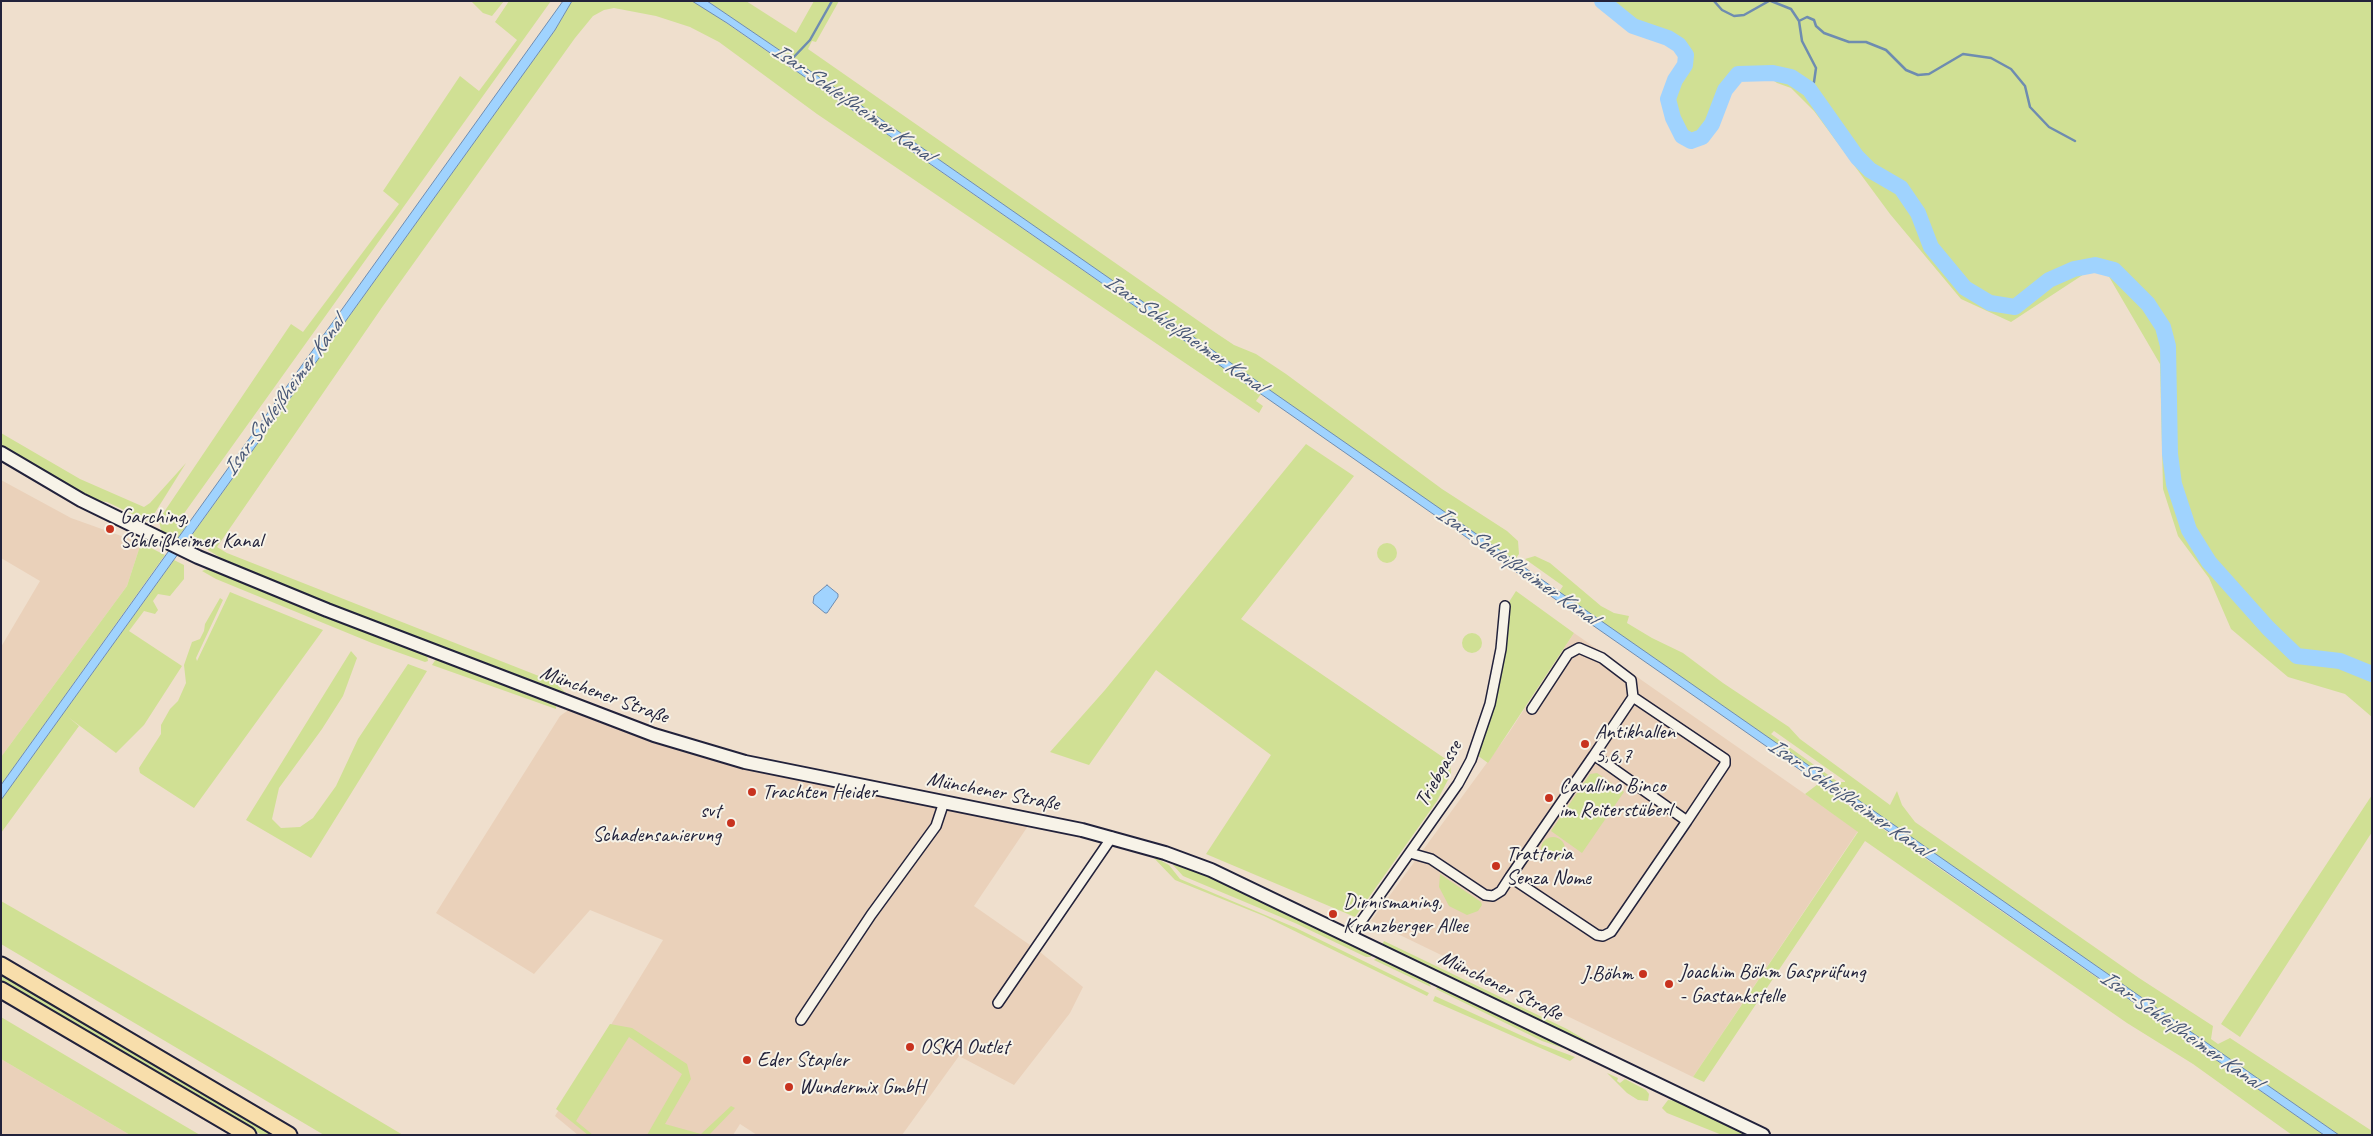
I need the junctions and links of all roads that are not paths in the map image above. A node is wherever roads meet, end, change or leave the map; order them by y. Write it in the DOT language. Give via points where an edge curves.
graph roads {
  1 [pos="1,453"];
  2 [pos="1505,606"];
  3 [pos="1633,697"];
  4 [pos="1532,709"];
  5 [pos="1594,755"];
  6 [pos="944,802"];
  7 [pos="1686,822"];
  8 [pos="1109,841"];
  9 [pos="1410,853"];
  10 [pos="1510,877"];
  11 [pos="1351,936"];
  12 [pos="1,965"];
  13 [pos="1,990"];
  14 [pos="998,1003"];
  15 [pos="801,1020"];
  16 [pos="248,1135"];
  17 [pos="289,1135"];
  18 [pos="1763,1135"];
  1 -- 6 [label="main road, Münchener Straße" via="81,500 163,541 327,610 661,738 738,760"];
  2 -- 9 [label="street, Triebgasse" via="1501,649 1490,704 1471,760"];
  3 -- 4 [label="street" via="1631,680 1602,658 1579,648 1568,654"];
  3 -- 5 [label="street"];
  3 -- 7 [label="street" via="1725,759 1725,764"];
  5 -- 7 [label="street"];
  5 -- 10 [label="street"];
  6 -- 8 [label="main road, Münchener Straße"];
  6 -- 15 [label="street" via="936,826 871,915"];
  7 -- 10 [label="street" via="1611,932 1603,936"];
  8 -- 11 [label="main road, Münchener Straße" via="1166,853 1211,870"];
  8 -- 14 [label="street"];
  9 -- 10 [label="street" via="1431,858 1486,895 1501,892"];
  9 -- 11 [label="street, Triebgasse"];
  11 -- 18 [label="main road, Münchener Straße"];
  12 -- 17 [label="highway"];
  13 -- 16 [label="highway"];
}
